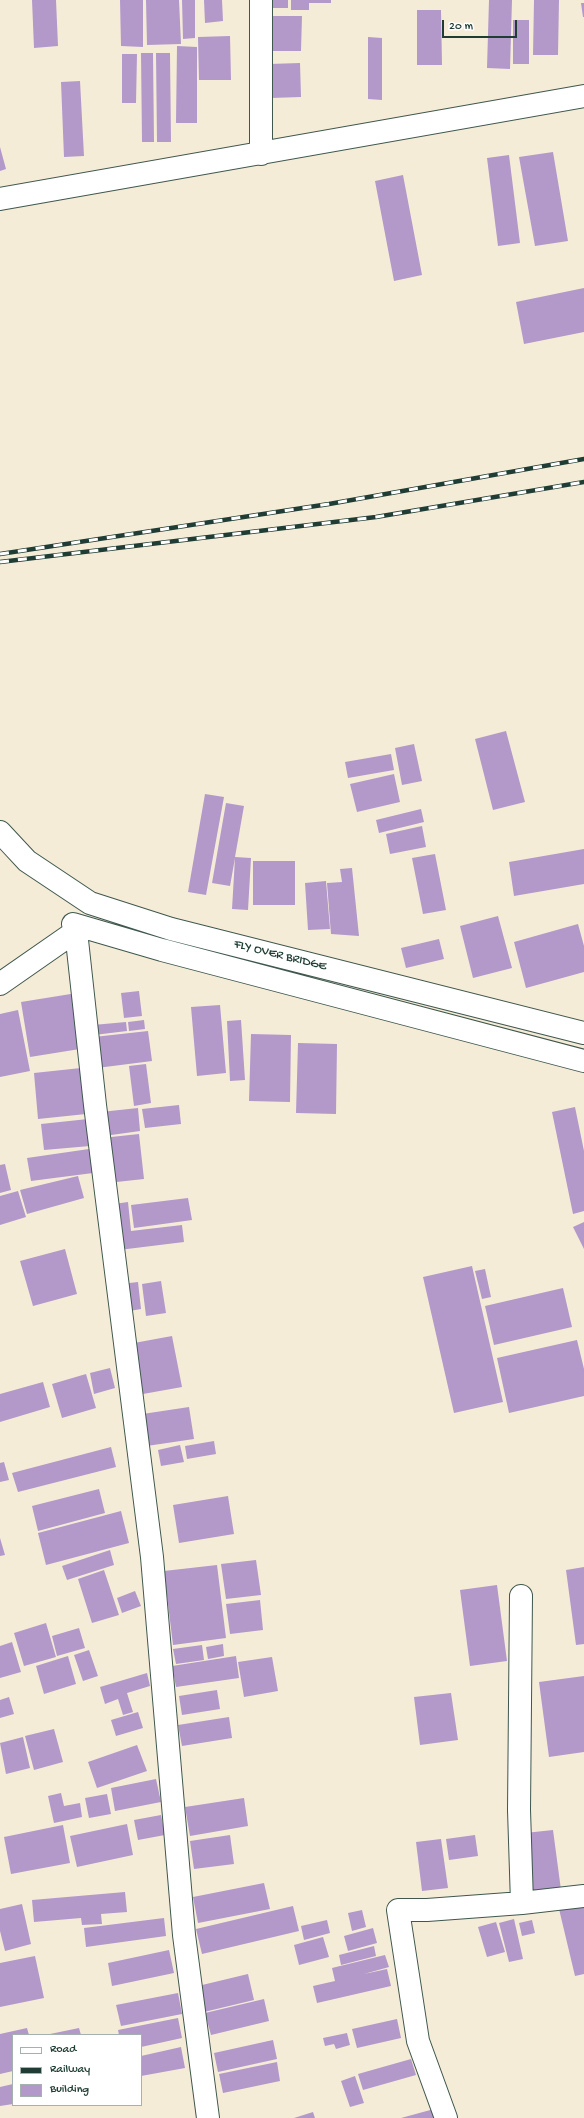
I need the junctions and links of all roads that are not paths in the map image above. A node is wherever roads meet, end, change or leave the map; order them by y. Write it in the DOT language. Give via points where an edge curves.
graph roads {
  1 [pos="260,0"];
  2 [pos="584,96"];
  3 [pos="261,154"];
  4 [pos="0,199"];
  5 [pos="0,832"];
  6 [pos="76,931"];
  7 [pos="0,984"];
  8 [pos="584,1033"];
  9 [pos="584,1061"];
  10 [pos="521,1596"];
  11 [pos="584,1896"];
  12 [pos="522,1903"];
  13 [pos="208,2118"];
  14 [pos="446,2118"];
  1 -- 3 [label="street"];
  2 -- 3 [label="street"];
  3 -- 4 [label="street"];
  5 -- 8 [label="street, FLY OVER BRIDGE" via="27,861 90,903 171,929"];
  6 -- 7 [label="street"];
  6 -- 9 [label="street" via="73,924 162,950"];
  6 -- 13 [label="street" via="94,1105 152,1557 184,1935"];
  10 -- 12 [label="street" via="518,1810"];
  11 -- 12 [label="street"];
  12 -- 14 [label="street" via="398,1910 418,2041"];
}
